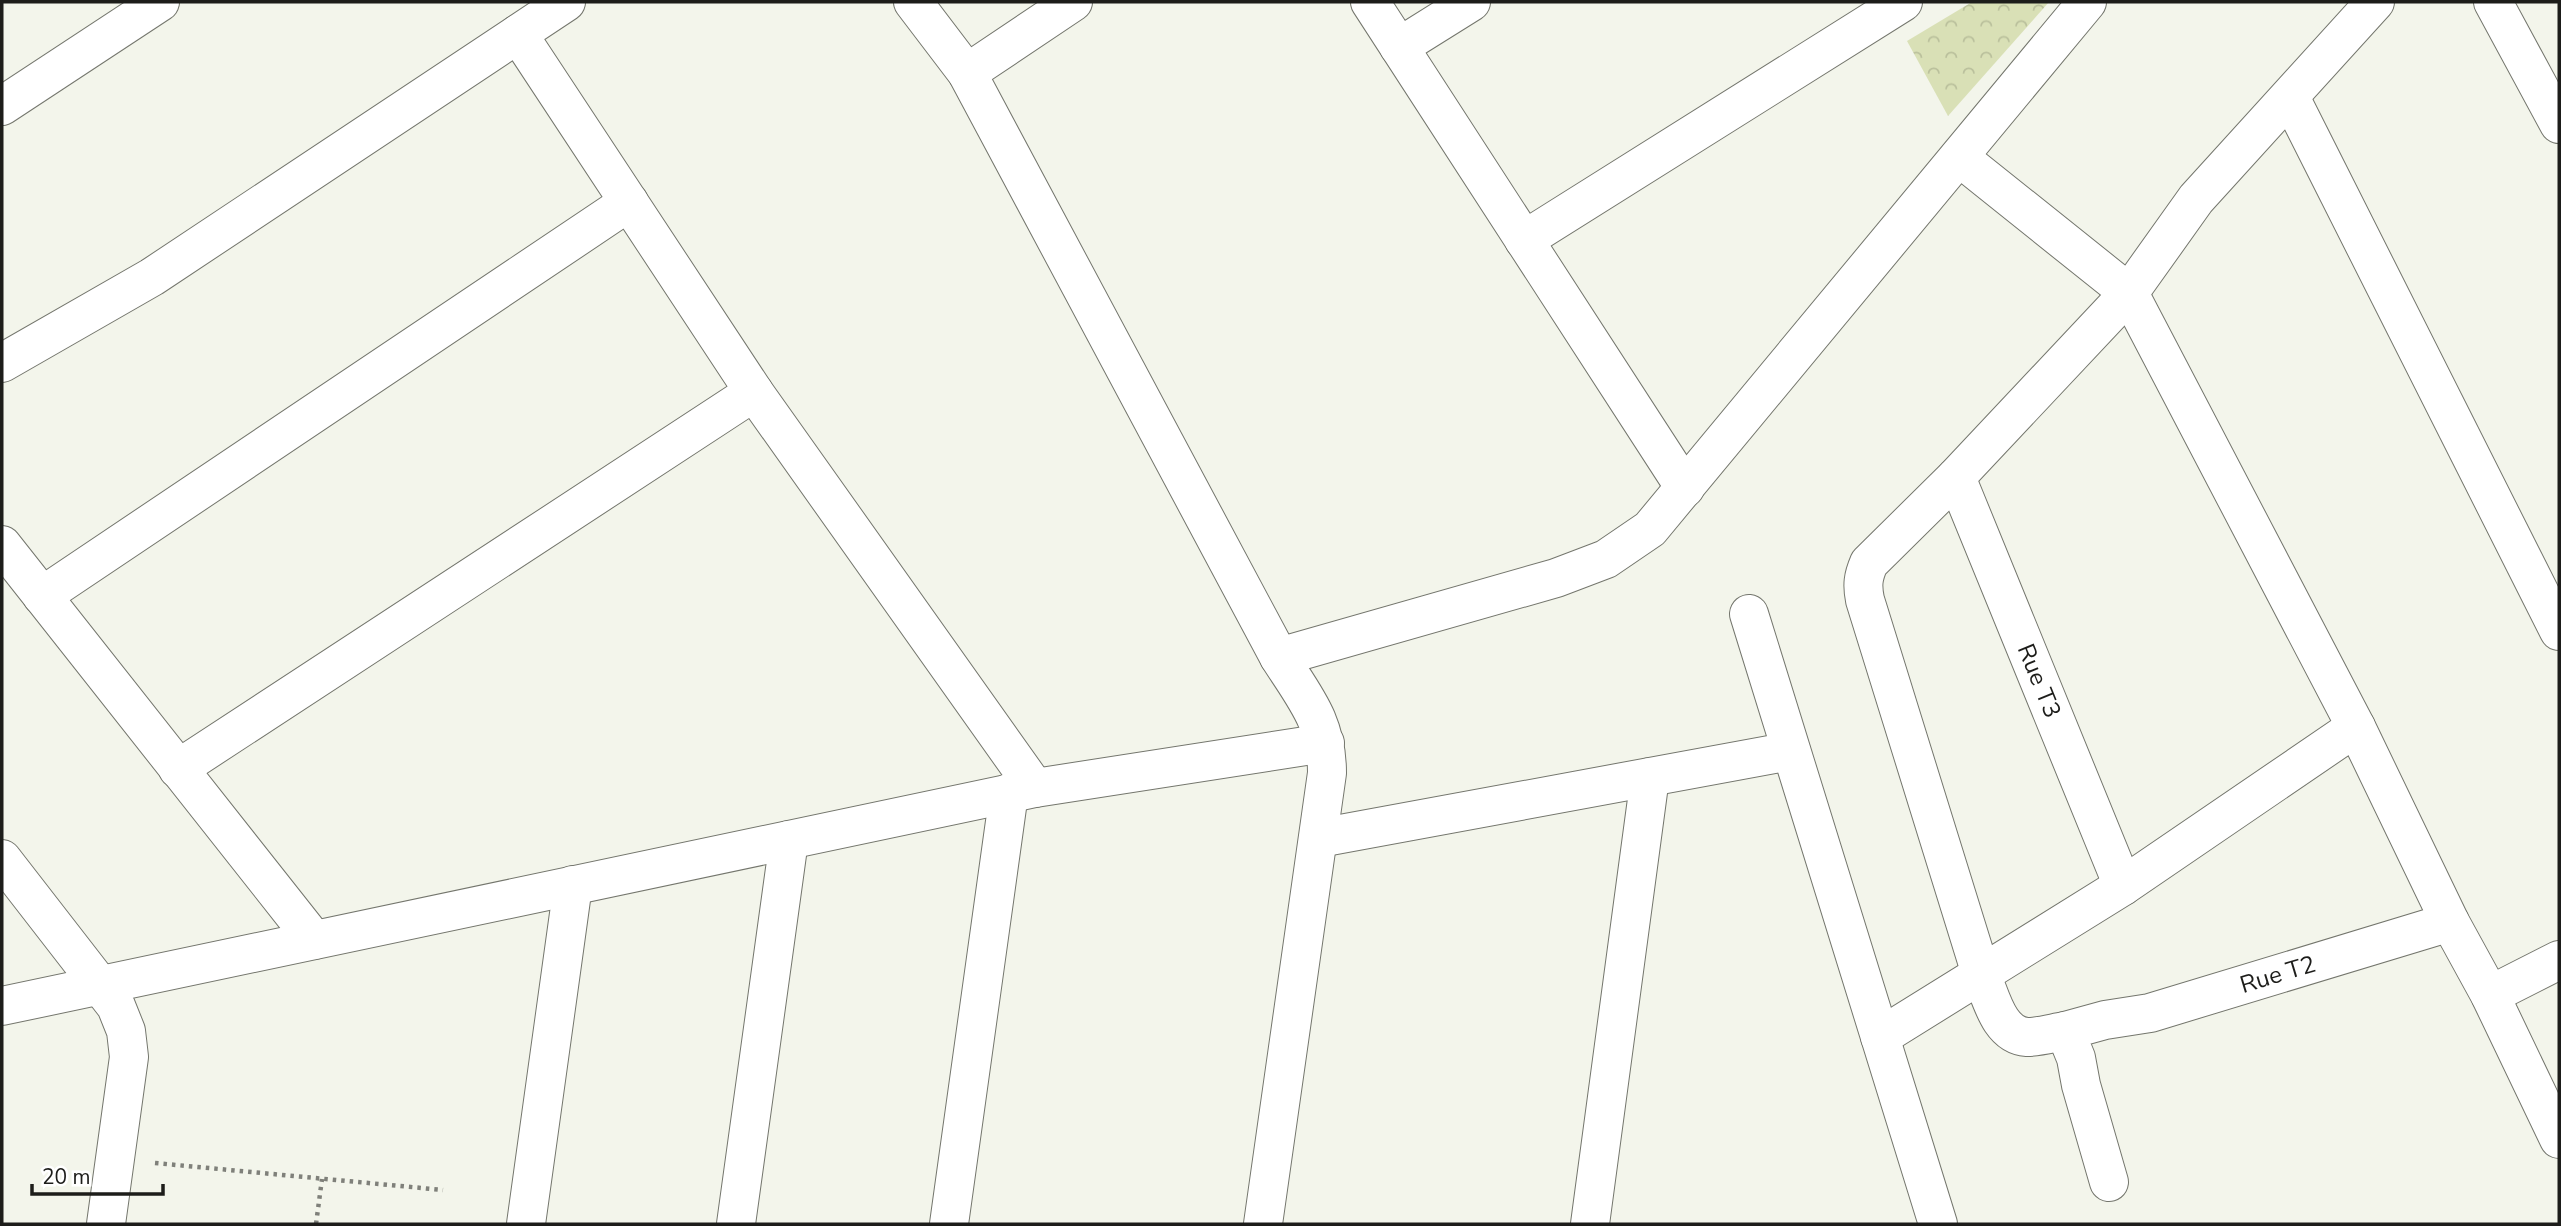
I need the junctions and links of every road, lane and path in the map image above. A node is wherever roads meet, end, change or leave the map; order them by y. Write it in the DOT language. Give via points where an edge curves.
graph roads {
  1 [pos="160,2"];
  2 [pos="566,2"];
  3 [pos="913,2"];
  4 [pos="1073,2"];
  5 [pos="1370,2"];
  6 [pos="1471,2"];
  7 [pos="1903,2"];
  8 [pos="2087,2"];
  9 [pos="2375,2"];
  10 [pos="2493,2"];
  11 [pos="518,34"];
  12 [pos="1399,47"];
  13 [pos="967,73"];
  14 [pos="2290,97"];
  15 [pos="2,106"];
  16 [pos="2559,124"];
  17 [pos="1959,157"];
  18 [pos="629,202"];
  19 [pos="1524,240"];
  20 [pos="2129,293"];
  21 [pos="2,363"];
  22 [pos="754,393"];
  23 [pos="1955,477"];
  24 [pos="1685,488"];
  25 [pos="2,545"];
  26 [pos="42,596"];
  27 [pos="1749,614"];
  28 [pos="2559,631"];
  29 [pos="1279,657"];
  30 [pos="2356,727"];
  31 [pos="1325,743"];
  32 [pos="1791,751"];
  33 [pos="178,769"];
  34 [pos="1650,777"];
  35 [pos="1022,791"];
  36 [pos="1319,838"];
  37 [pos="789,840"];
  38 [pos="2,859"];
  39 [pos="573,885"];
  40 [pos="2123,886"];
  41 [pos="2450,922"];
  42 [pos="314,940"];
  43 [pos="2559,960"];
  44 [pos="1981,974"];
  45 [pos="99,986"];
  46 [pos="2490,995"];
  47 [pos="2,1006"];
  48 [pos="2065,1031"];
  49 [pos="1880,1037"];
  50 [pos="2559,1139"];
  51 [pos="115,1159"];
  52 [pos="322,1179"];
  53 [pos="2109,1182"];
  54 [pos="443,1190"];
  55 [pos="106,1224"];
  56 [pos="316,1224"];
  57 [pos="526,1224"];
  58 [pos="736,1224"];
  59 [pos="949,1224"];
  60 [pos="1263,1224"];
  61 [pos="1590,1224"];
  62 [pos="1938,1224"];
  1 -- 15 [label="street"];
  2 -- 11 [label="street"];
  3 -- 13 [label="street"];
  4 -- 13 [label="street"];
  5 -- 12 [label="street"];
  6 -- 12 [label="street"];
  7 -- 19 [label="street"];
  8 -- 17 [label="street"];
  9 -- 14 [label="street"];
  10 -- 16 [label="street"];
  11 -- 18 [label="street"];
  11 -- 21 [label="street" via="152,277"];
  12 -- 19 [label="street"];
  13 -- 29 [label="street"];
  14 -- 20 [label="street" via="2196,199"];
  14 -- 28 [label="street"];
  17 -- 20 [label="street"];
  17 -- 24 [label="street"];
  18 -- 22 [label="street"];
  18 -- 26 [label="street"];
  19 -- 24 [label="street"];
  20 -- 23 [label="street"];
  20 -- 30 [label="street"];
  22 -- 33 [label="street"];
  22 -- 35 [label="street"];
  23 -- 40 [label="street, Rue T3"];
  23 -- 44 [label="street" via="1869,563 1862,582"];
  24 -- 29 [label="street" via="1650,529 1606,559 1556,578"];
  25 -- 26 [label="street"];
  26 -- 33 [label="street"];
  27 -- 32 [label="street"];
  29 -- 31 [label="street" via="1316,715"];
  30 -- 40 [label="street"];
  30 -- 41 [label="street"];
  31 -- 35 [label="street"];
  31 -- 36 [label="street" via="1327,773"];
  32 -- 34 [label="street"];
  32 -- 49 [label="street"];
  33 -- 42 [label="street"];
  34 -- 36 [label="street"];
  34 -- 61 [label="street"];
  35 -- 37 [label="street"];
  35 -- 59 [label="street"];
  36 -- 60 [label="street"];
  37 -- 39 [label="street"];
  37 -- 58 [label="street"];
  38 -- 45 [label="street"];
  39 -- 42 [label="street"];
  39 -- 57 [label="street"];
  40 -- 44 [label="street"];
  41 -- 46 [label="street"];
  41 -- 48 [label="street, Rue T2" via="2150,1013"];
  42 -- 45 [label="street"];
  43 -- 46 [label="street"];
  44 -- 48 [label="street, Rue T2" via="2005,1027 2013,1034 2028,1037"];
  44 -- 49 [label="street"];
  45 -- 47 [label="street"];
  45 -- 51 [label="street" via="116,1006 127,1031 129,1057"];
  46 -- 50 [label="street"];
  48 -- 53 [label="street"];
  49 -- 62 [label="street"];
  51 -- 52 [label="path"];
  51 -- 55 [label="street"];
  52 -- 54 [label="path"];
  52 -- 56 [label="path"];
}
